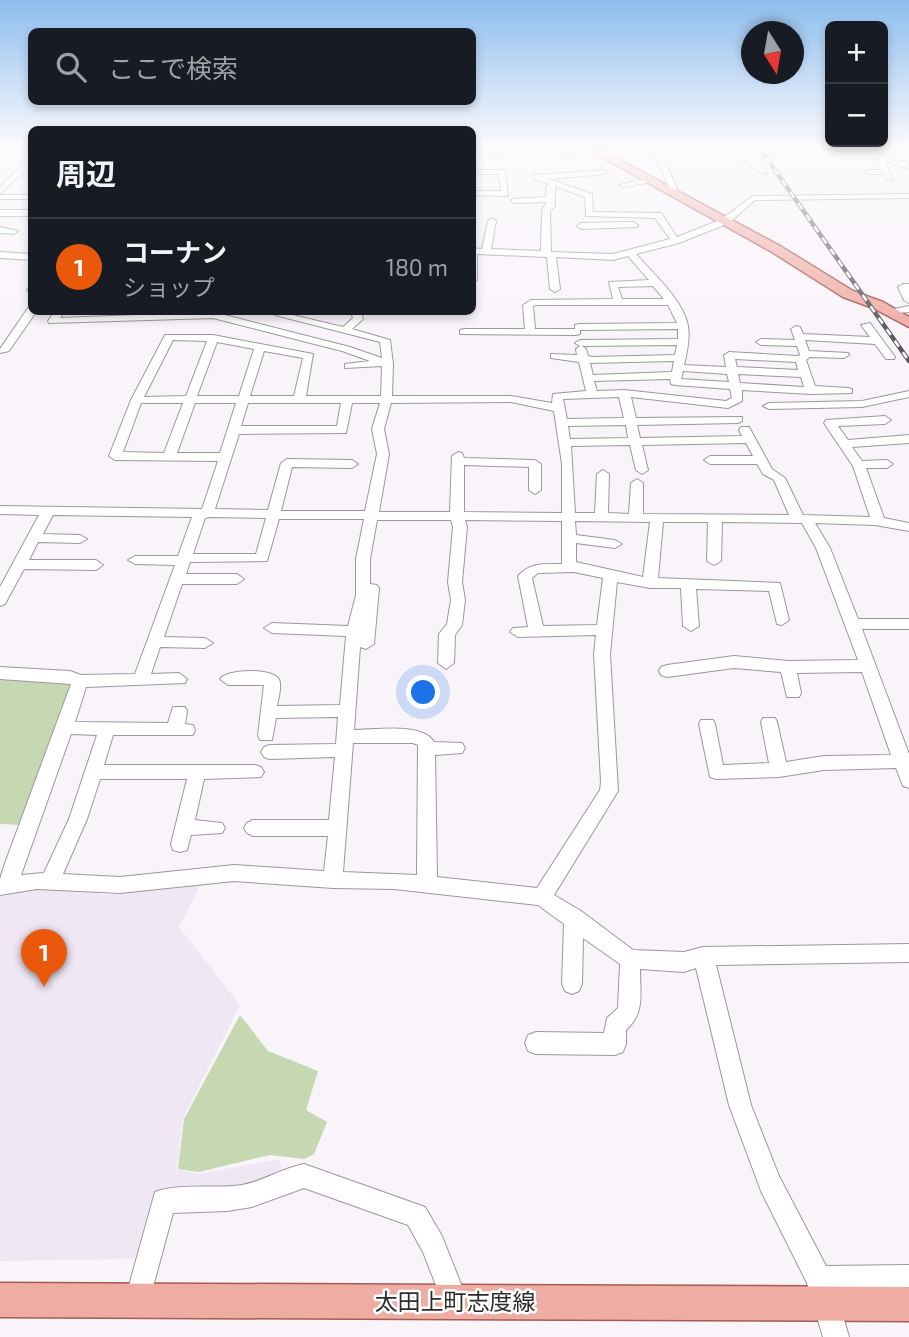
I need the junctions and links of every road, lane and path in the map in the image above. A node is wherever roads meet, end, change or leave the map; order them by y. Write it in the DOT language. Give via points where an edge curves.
graph roads {
  1 [pos="515,208"];
  2 [pos="548,208"];
  3 [pos="589,208"];
  4 [pos="703,208"];
  5 [pos="740,208"];
  6 [pos="515,212"];
  7 [pos="0,213"];
  8 [pos="28,213"];
  9 [pos="725,220"];
  10 [pos="492,221"];
  11 [pos="581,226"];
  12 [pos="0,230"];
  13 [pos="14,230"];
  14 [pos="676,241"];
  15 [pos="644,250"];
  16 [pos="476,251"];
  17 [pos="486,251"];
  18 [pos="548,254"];
  19 [pos="631,254"];
  20 [pos="0,255"];
  21 [pos="28,257"];
  22 [pos="656,283"];
  23 [pos="904,285"];
  24 [pos="555,289"];
  25 [pos="909,299"];
  26 [pos="670,302"];
  27 [pos="575,303"];
  28 [pos="619,303"];
  29 [pos="909,309"];
  30 [pos="889,311"];
  31 [pos="29,315"];
  32 [pos="57,315"];
  33 [pos="213,315"];
  34 [pos="213,315"];
  35 [pos="280,315"];
  36 [pos="294,315"];
  37 [pos="357,315"];
  38 [pos="909,323"];
  39 [pos="866,325"];
  40 [pos="683,326"];
  41 [pos="345,330"];
  42 [pos="464,332"];
  43 [pos="530,333"];
  44 [pos="578,334"];
  45 [pos="213,338"];
  46 [pos="878,341"];
  47 [pos="683,342"];
  48 [pos="761,342"];
  49 [pos="800,345"];
  50 [pos="260,347"];
  51 [pos="4,351"];
  52 [pos="844,355"];
  53 [pos="555,356"];
  54 [pos="890,357"];
  55 [pos="583,359"];
  56 [pos="388,364"];
  57 [pos="349,366"];
  58 [pos="678,367"];
  59 [pos="732,370"];
  60 [pos="806,374"];
  61 [pos="588,377"];
  62 [pos="736,387"];
  63 [pos="811,389"];
  64 [pos="848,391"];
  65 [pos="624,393"];
  66 [pos="592,394"];
  67 [pos="909,394"];
  68 [pos="137,400"];
  69 [pos="190,401"];
  70 [pos="242,401"];
  71 [pos="299,401"];
  72 [pos="347,401"];
  73 [pos="386,401"];
  74 [pos="729,405"];
  75 [pos="769,406"];
  76 [pos="558,409"];
  77 [pos="738,419"];
  78 [pos="885,420"];
  79 [pos="631,422"];
  80 [pos="561,424"];
  81 [pos="233,430"];
  82 [pos="751,439"];
  83 [pos="909,439"];
  84 [pos="637,441"];
  85 [pos="564,443"];
  86 [pos="844,444"];
  87 [pos="170,457"];
  88 [pos="224,457"];
  89 [pos="710,460"];
  90 [pos="762,460"];
  91 [pos="352,464"];
  92 [pos="887,464"];
  93 [pos="859,466"];
  94 [pos="603,474"];
  95 [pos="535,490"];
  96 [pos="0,510"];
  97 [pos="47,511"];
  98 [pos="203,514"];
  99 [pos="274,515"];
  100 [pos="377,516"];
  101 [pos="457,516"];
  102 [pos="567,517"];
  103 [pos="601,517"];
  104 [pos="636,517"];
  105 [pos="657,517"];
  106 [pos="715,518"];
  107 [pos="802,519"];
  108 [pos="879,522"];
  109 [pos="909,527"];
  110 [pos="33,538"];
  111 [pos="568,538"];
  112 [pos="80,539"];
  113 [pos="615,544"];
  114 [pos="135,560"];
  115 [pos="183,560"];
  116 [pos="714,561"];
  117 [pos="19,564"];
  118 [pos="96,565"];
  119 [pos="573,568"];
  120 [pos="610,576"];
  121 [pos="176,579"];
  122 [pos="237,579"];
  123 [pos="650,583"];
  124 [pos="688,584"];
  125 [pos="0,606"];
  126 [pos="782,620"];
  127 [pos="853,624"];
  128 [pos="909,624"];
  129 [pos="691,626"];
  130 [pos="272,628"];
  131 [pos="603,630"];
  132 [pos="537,631"];
  133 [pos="518,632"];
  134 [pos="360,637"];
  135 [pos="154,642"];
  136 [pos="205,643"];
  137 [pos="446,663"];
  138 [pos="866,666"];
  139 [pos="788,667"];
  140 [pos="667,671"];
  141 [pos="0,673"];
  142 [pos="179,678"];
  143 [pos="141,679"];
  144 [pos="228,679"];
  145 [pos="79,681"];
  146 [pos="793,693"];
  147 [pos="179,711"];
  148 [pos="348,711"];
  149 [pos="269,712"];
  150 [pos="769,722"];
  151 [pos="707,724"];
  152 [pos="64,728"];
  153 [pos="107,729"];
  154 [pos="345,743"];
  155 [pos="426,748"];
  156 [pos="456,748"];
  157 [pos="905,761"];
  158 [pos="779,770"];
  159 [pos="93,772"];
  160 [pos="197,772"];
  161 [pos="255,772"];
  162 [pos="909,781"];
  163 [pos="216,828"];
  164 [pos="253,828"];
  165 [pos="338,828"];
  166 [pos="333,880"];
  167 [pos="50,882"];
  168 [pos="427,884"];
  169 [pos="5,886"];
  170 [pos="542,897"];
  171 [pos="574,917"];
  172 [pos="909,953"];
  173 [pos="703,956"];
  174 [pos="630,959"];
  175 [pos="572,984"];
  176 [pos="536,1043"];
  177 [pos="909,1279"];
  178 [pos="0,1300"];
  179 [pos="138,1300"];
  180 [pos="455,1302"];
  181 [pos="909,1304"];
  182 [pos="828,1307"];
  1 -- 6 [label="street"];
  2 -- 18 [label="street"];
  3 -- 14 [label="street" via="589,214 658,215"];
  4 -- 9 [label="main road"];
  5 -- 9 [label="street"];
  7 -- 8 [label="street"];
  9 -- 14 [label="street"];
  9 -- 30 [label="main road" via="848,294"];
  10 -- 17 [label="street"];
  11 -- 15 [label="street" via="633,223"];
  12 -- 13 [label="street"];
  14 -- 15 [label="street"];
  15 -- 19 [label="street"];
  16 -- 17 [label="street"];
  17 -- 18 [label="street"];
  18 -- 19 [label="street" via="601,258"];
  18 -- 24 [label="street"];
  19 -- 22 [label="street"];
  20 -- 21 [label="street"];
  22 -- 26 [label="street"];
  22 -- 28 [label="street" via="612,284"];
  23 -- 25 [label="street"];
  26 -- 28 [label="street"];
  26 -- 40 [label="street"];
  27 -- 28 [label="street"];
  27 -- 43 [label="street" via="528,305"];
  27 -- 44 [label="street"];
  29 -- 30 [label="street"];
  30 -- 38 [label="main road"];
  31 -- 51 [label="street"];
  32 -- 33 [label="street" via="53,321"];
  34 -- 56 [label="street"];
  35 -- 36 [label="street"];
  36 -- 41 [label="street"];
  37 -- 41 [label="street"];
  39 -- 46 [label="street"];
  40 -- 44 [label="street"];
  40 -- 47 [label="street"];
  41 -- 56 [label="street" via="385,341"];
  42 -- 43 [label="street"];
  43 -- 44 [label="street"];
  44 -- 47 [label="street"];
  44 -- 55 [label="street"];
  45 -- 50 [label="street"];
  45 -- 68 [label="street" via="169,337"];
  45 -- 69 [label="street"];
  46 -- 49 [label="street"];
  46 -- 54 [label="street"];
  47 -- 58 [label="street"];
  48 -- 49 [label="street"];
  49 -- 52 [label="street"];
  49 -- 59 [label="street" via="729,355"];
  49 -- 60 [label="street"];
  50 -- 70 [label="street"];
  50 -- 71 [label="street" via="309,356"];
  53 -- 55 [label="street"];
  55 -- 58 [label="street"];
  55 -- 61 [label="street"];
  56 -- 57 [label="street"];
  56 -- 73 [label="street"];
  58 -- 59 [label="street"];
  58 -- 61 [label="street"];
  58 -- 62 [label="street" via="676,382"];
  59 -- 60 [label="street"];
  59 -- 62 [label="street"];
  60 -- 63 [label="street"];
  61 -- 66 [label="street"];
  62 -- 63 [label="street"];
  62 -- 74 [label="street" via="738,399"];
  63 -- 64 [label="street"];
  65 -- 66 [label="street"];
  65 -- 74 [label="street"];
  65 -- 79 [label="street"];
  66 -- 76 [label="street" via="557,396"];
  67 -- 75 [label="street" via="862,404"];
  68 -- 69 [label="street"];
  68 -- 87 [label="street" via="115,456"];
  69 -- 70 [label="street"];
  69 -- 87 [label="street"];
  70 -- 71 [label="street"];
  70 -- 81 [label="street"];
  71 -- 72 [label="street"];
  72 -- 73 [label="street"];
  72 -- 81 [label="street" via="342,430"];
  73 -- 76 [label="street" via="511,399"];
  73 -- 100 [label="street" via="378,429 383,453"];
  74 -- 77 [label="street"];
  76 -- 80 [label="street"];
  77 -- 79 [label="street"];
  77 -- 82 [label="street"];
  78 -- 86 [label="street" via="830,423"];
  79 -- 80 [label="street"];
  79 -- 84 [label="street"];
  80 -- 85 [label="street"];
  81 -- 88 [label="street"];
  82 -- 84 [label="street"];
  82 -- 90 [label="street"];
  83 -- 86 [label="street"];
  84 -- 85 [label="street"];
  84 -- 104 [label="street"];
  85 -- 102 [label="street"];
  86 -- 93 [label="street"];
  87 -- 88 [label="street"];
  88 -- 98 [label="street"];
  89 -- 90 [label="street"];
  90 -- 107 [label="street" via="767,471 779,478"];
  91 -- 99 [label="street" via="287,463"];
  92 -- 93 [label="street"];
  93 -- 108 [label="street"];
  94 -- 103 [label="street"];
  95 -- 101 [label="street" via="535,464 458,458"];
  96 -- 97 [label="street"];
  97 -- 98 [label="street"];
  97 -- 110 [label="street"];
  98 -- 99 [label="street"];
  98 -- 115 [label="street"];
  99 -- 100 [label="street"];
  99 -- 115 [label="street" via="262,558"];
  100 -- 101 [label="street"];
  100 -- 134 [label="street" via="363,559"];
  101 -- 102 [label="street"];
  101 -- 137 [label="street" via="458,600 454,625 447,635"];
  102 -- 103 [label="street"];
  102 -- 111 [label="street"];
  103 -- 104 [label="street"];
  104 -- 105 [label="street"];
  105 -- 106 [label="street"];
  105 -- 123 [label="street"];
  106 -- 107 [label="street"];
  106 -- 116 [label="street"];
  107 -- 108 [label="street"];
  107 -- 127 [label="street" via="823,548"];
  108 -- 109 [label="street"];
  110 -- 112 [label="street"];
  110 -- 117 [label="street"];
  111 -- 113 [label="street"];
  111 -- 119 [label="street"];
  114 -- 115 [label="street"];
  115 -- 121 [label="street"];
  117 -- 118 [label="street"];
  117 -- 125 [label="street"];
  119 -- 120 [label="street"];
  119 -- 132 [label="street" via="535,569 525,576"];
  120 -- 123 [label="street"];
  120 -- 131 [label="street"];
  121 -- 122 [label="street"];
  121 -- 135 [label="street"];
  123 -- 124 [label="street"];
  124 -- 126 [label="street" via="775,586"];
  124 -- 129 [label="street"];
  127 -- 128 [label="street"];
  127 -- 138 [label="street"];
  130 -- 134 [label="street"];
  131 -- 132 [label="street"];
  131 -- 170 [label="street" via="610,791"];
  132 -- 133 [label="street"];
  134 -- 148 [label="street"];
  135 -- 136 [label="street"];
  135 -- 143 [label="street"];
  138 -- 139 [label="street"];
  138 -- 157 [label="street"];
  139 -- 140 [label="street" via="734,662"];
  139 -- 146 [label="street"];
  141 -- 145 [label="street"];
  142 -- 143 [label="street"];
  143 -- 145 [label="street"];
  144 -- 149 [label="street" via="262,677 272,682"];
  145 -- 152 [label="street"];
  147 -- 153 [label="street" via="181,730"];
  148 -- 149 [label="street"];
  148 -- 154 [label="street"];
  149 -- 154 [label="street" via="268,743"];
  150 -- 158 [label="street"];
  151 -- 158 [label="street" via="716,772"];
  152 -- 153 [label="street"];
  152 -- 169 [label="street"];
  153 -- 159 [label="street"];
  154 -- 155 [label="street" via="416,736"];
  154 -- 165 [label="street"];
  155 -- 156 [label="street"];
  155 -- 168 [label="street"];
  157 -- 158 [label="street" via="824,763"];
  157 -- 162 [label="street"];
  159 -- 160 [label="street"];
  159 -- 167 [label="street"];
  160 -- 161 [label="street"];
  160 -- 163 [label="street" via="182,836"];
  164 -- 165 [label="street"];
  165 -- 166 [label="street"];
  166 -- 167 [label="street" via="234,873 120,885"];
  166 -- 168 [label="street"];
  167 -- 169 [label="street"];
  168 -- 170 [label="street"];
  170 -- 171 [label="street"];
  171 -- 174 [label="street"];
  171 -- 175 [label="street"];
  172 -- 173 [label="street"];
  173 -- 174 [label="street" via="684,962"];
  173 -- 182 [label="street" via="740,1105 769,1183"];
  174 -- 176 [label="street" via="629,1013 615,1025 615,1044"];
  177 -- 182 [label="street"];
  178 -- 179 [label="main road, 太田上町志度線"];
  179 -- 180 [label="main road, 太田上町志度線"];
  179 -- 180 [label="street" via="164,1201 265,1192 290,1177 304,1176 416,1216 433,1245"];
  180 -- 182 [label="main road, 太田上町志度線"];
  181 -- 182 [label="main road, 太田上町志度線"];
}
